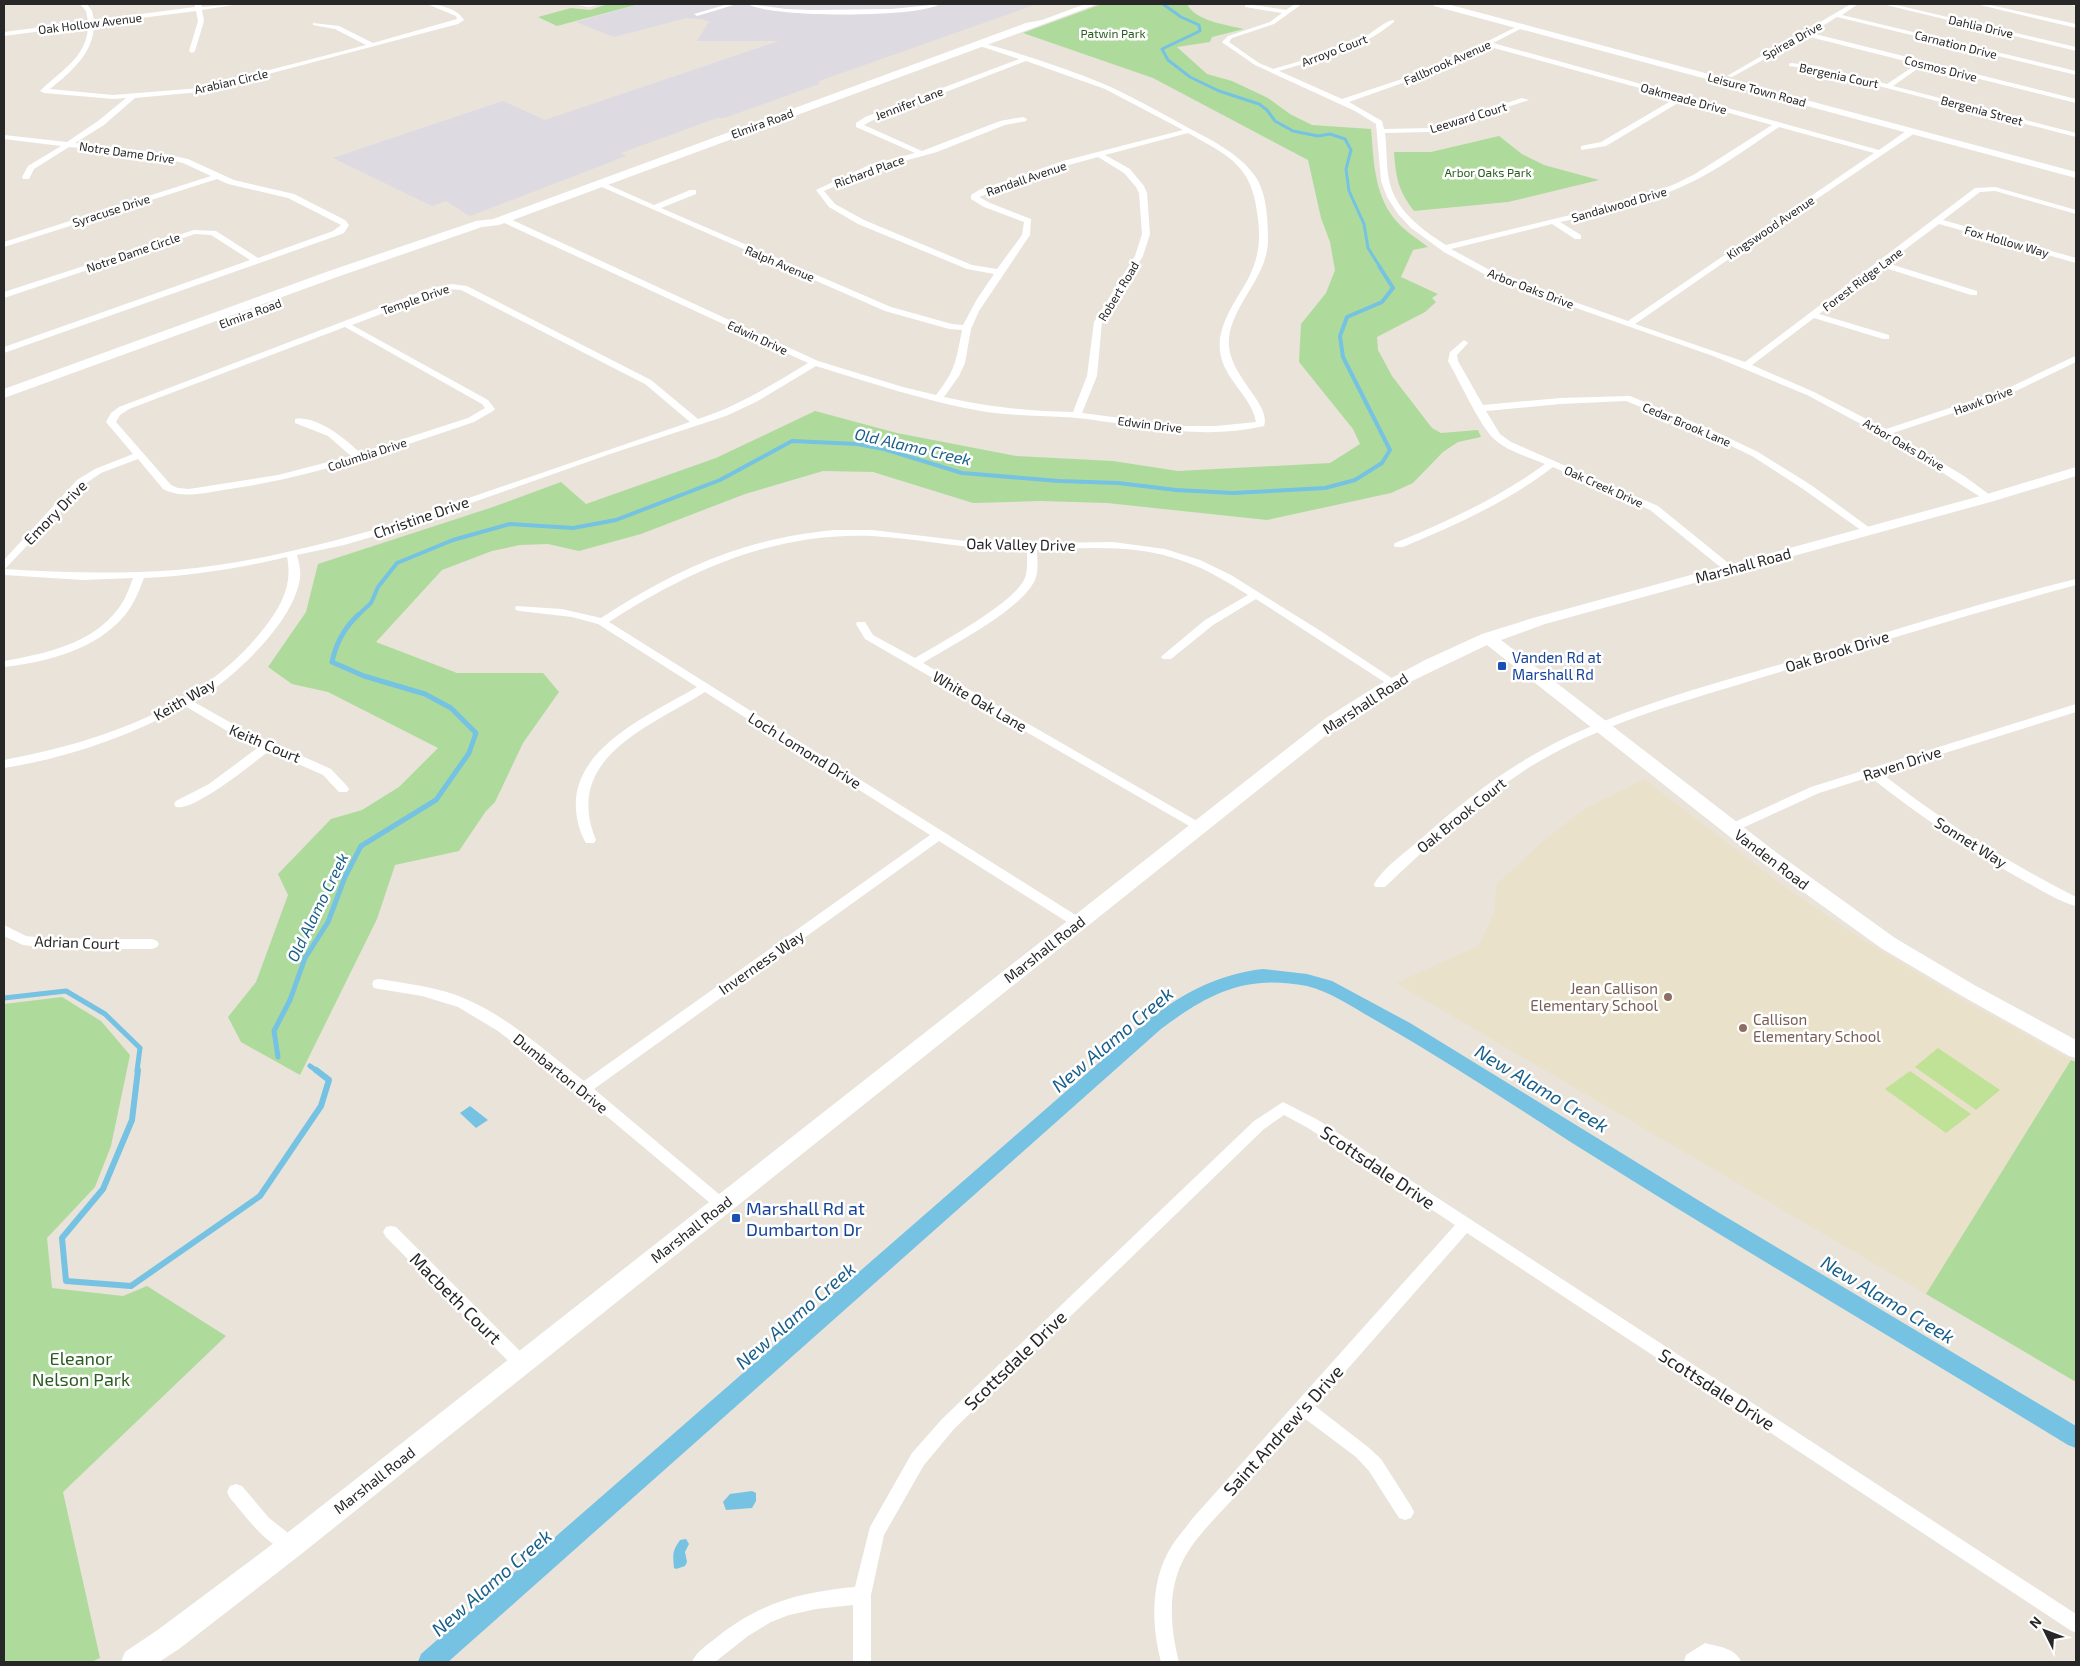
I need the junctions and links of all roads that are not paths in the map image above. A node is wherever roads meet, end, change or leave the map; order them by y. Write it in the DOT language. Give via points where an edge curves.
graph roads {
  1 [pos="83,4"];
  2 [pos="236,4"];
  3 [pos="430,4"];
  4 [pos="575,4"];
  5 [pos="599,4"];
  6 [pos="734,4"];
  7 [pos="751,4"];
  8 [pos="938,4"];
  9 [pos="1076,4"];
  10 [pos="1093,4"];
  11 [pos="1299,4"];
  12 [pos="1437,4"];
  13 [pos="1459,4"];
  14 [pos="1854,4"];
  15 [pos="1885,4"];
  16 [pos="1979,4"];
  17 [pos="198,6"];
  18 [pos="1247,6"];
  19 [pos="1288,12"];
  20 [pos="697,14"];
  21 [pos="1836,15"];
  22 [pos="1392,21"];
  23 [pos="92,22"];
  24 [pos="315,24"];
  25 [pos="1029,25"];
  26 [pos="1522,26"];
  27 [pos="2076,26"];
  28 [pos="1562,31"];
  29 [pos="4,34"];
  30 [pos="1805,34"];
  31 [pos="979,44"];
  32 [pos="1488,44"];
  33 [pos="372,45"];
  34 [pos="2076,49"];
  35 [pos="192,51"];
  36 [pos="1624,54"];
  37 [pos="1025,59"];
  38 [pos="1922,63"];
  39 [pos="1791,65"];
  40 [pos="1272,71"];
  41 [pos="2076,73"];
  42 [pos="1730,76"];
  43 [pos="1888,86"];
  44 [pos="132,97"];
  45 [pos="1682,98"];
  46 [pos="1525,100"];
  47 [pos="2076,101"];
  48 [pos="1342,102"];
  49 [pos="1023,119"];
  50 [pos="1779,124"];
  51 [pos="1189,131"];
  52 [pos="1381,131"];
  53 [pos="1912,131"];
  54 [pos="2076,135"];
  55 [pos="4,137"];
  56 [pos="68,144"];
  57 [pos="1584,148"];
  58 [pos="921,153"];
  59 [pos="1881,153"];
  60 [pos="2017,153"];
  61 [pos="1100,155"];
  62 [pos="2076,168"];
  63 [pos="2076,175"];
  64 [pos="218,176"];
  65 [pos="26,177"];
  66 [pos="599,184"];
  67 [pos="694,192"];
  68 [pos="654,208"];
  69 [pos="2076,212"];
  70 [pos="499,220"];
  71 [pos="1938,221"];
  72 [pos="1554,222"];
  73 [pos="1578,237"];
  74 [pos="4,245"];
  75 [pos="1445,248"];
  76 [pos="258,261"];
  77 [pos="2076,262"];
  78 [pos="1881,264"];
  79 [pos="999,272"];
  80 [pos="1974,293"];
  81 [pos="4,295"];
  82 [pos="1814,315"];
  83 [pos="346,324"];
  84 [pos="1629,324"];
  85 [pos="966,328"];
  86 [pos="1886,337"];
  87 [pos="1464,343"];
  88 [pos="4,350"];
  89 [pos="2076,359"];
  90 [pos="815,363"];
  91 [pos="1745,366"];
  92 [pos="4,394"];
  93 [pos="937,399"];
  94 [pos="4,405"];
  95 [pos="1481,408"];
  96 [pos="114,414"];
  97 [pos="1076,416"];
  98 [pos="298,421"];
  99 [pos="697,423"];
  100 [pos="1887,432"];
  101 [pos="140,455"];
  102 [pos="358,457"];
  103 [pos="1552,463"];
  104 [pos="2076,471"];
  105 [pos="1990,498"];
  106 [pos="1869,531"];
  107 [pos="1399,545"];
  108 [pos="1032,546"];
  109 [pos="292,554"];
  110 [pos="4,566"];
  111 [pos="1728,568"];
  112 [pos="4,572"];
  113 [pos="139,576"];
  114 [pos="2076,582"];
  115 [pos="1256,595"];
  116 [pos="520,608"];
  117 [pos="602,622"];
  118 [pos="861,624"];
  119 [pos="1488,638"];
  120 [pos="1166,657"];
  121 [pos="915,663"];
  122 [pos="4,664"];
  123 [pos="1393,683"];
  124 [pos="705,687"];
  125 [pos="184,702"];
  126 [pos="2076,708"];
  127 [pos="1600,726"];
  128 [pos="269,745"];
  129 [pos="4,764"];
  130 [pos="1871,772"];
  131 [pos="344,788"];
  132 [pos="180,804"];
  133 [pos="1198,827"];
  134 [pos="1732,828"];
  135 [pos="940,835"];
  136 [pos="590,840"];
  137 [pos="1380,884"];
  138 [pos="2076,902"];
  139 [pos="1078,922"];
  140 [pos="4,930"];
  141 [pos="152,944"];
  142 [pos="378,984"];
  143 [pos="2076,1050"];
  144 [pos="584,1089"];
  145 [pos="721,1204"];
  146 [pos="1466,1225"];
  147 [pos="391,1232"];
  148 [pos="522,1364"];
  149 [pos="1303,1408"];
  150 [pos="236,1492"];
  151 [pos="1405,1512"];
  152 [pos="291,1546"];
  153 [pos="862,1596"];
  154 [pos="2076,1624"];
  155 [pos="135,1662"];
  156 [pos="700,1662"];
  157 [pos="862,1662"];
  158 [pos="1170,1662"];
  159 [pos="1693,1662"];
  160 [pos="1732,1662"];
  1 -- 23 [label="street"];
  2 -- 17 [label="street, Oak Hollow Avenue"];
  3 -- 33 [label="street, Arabian Circle" via="458,15 461,20"];
  4 -- 5 [label="street"];
  6 -- 20 [label="street"];
  7 -- 8 [label="street" via="770,10 805,12 899,11"];
  9 -- 25 [label="main road, Elmira Road"];
  10 -- 25 [label="main road, Elmira Road"];
  11 -- 19 [label="street"];
  12 -- 26 [label="main road, Leisure Town Road"];
  13 -- 28 [label="main road, Leisure Town Road"];
  14 -- 21 [label="street, Spirea Drive"];
  15 -- 34 [label="street, Dahlia Drive"];
  16 -- 27 [label="street"];
  17 -- 23 [label="street, Oak Hollow Avenue"];
  17 -- 35 [label="street" via="201,21"];
  18 -- 19 [label="street"];
  19 -- 40 [label="street" via="1266,26 1224,41"];
  21 -- 30 [label="street, Spirea Drive"];
  21 -- 41 [label="street, Carnation Drive"];
  22 -- 40 [label="street, Arroyo Court" via="1350,46"];
  23 -- 29 [label="street, Oak Hollow Avenue"];
  23 -- 44 [label="street, Arabian Circle" via="92,35 85,51 44,91"];
  24 -- 33 [label="street" via="337,27"];
  25 -- 31 [label="main road, Elmira Road"];
  26 -- 28 [label="main road"];
  26 -- 32 [label="street, Fallbrook Avenue"];
  26 -- 36 [label="main road, Leisure Town Road"];
  28 -- 42 [label="main road, Leisure Town Road"];
  30 -- 38 [label="street, Cosmos Drive"];
  30 -- 42 [label="street, Spirea Drive"];
  31 -- 37 [label="street, Edwin Drive"];
  31 -- 66 [label="main road, Elmira Road"];
  32 -- 45 [label="street, Oakmeade Drive"];
  32 -- 48 [label="street, Fallbrook Avenue" via="1434,70"];
  33 -- 44 [label="street, Arabian Circle" via="221,85 173,94"];
  36 -- 42 [label="main road"];
  36 -- 53 [label="main road, Leisure Town Road"];
  37 -- 51 [label="street, Edwin Drive" via="1105,88"];
  37 -- 58 [label="street, Jennifer Lane" via="859,125"];
  38 -- 43 [label="street"];
  38 -- 47 [label="street, Cosmos Drive"];
  39 -- 43 [label="street, Bergenia Court" via="1817,68"];
  40 -- 48 [label="street"];
  42 -- 60 [label="main road, Leisure Town Road"];
  43 -- 54 [label="street, Bergenia Street"];
  44 -- 56 [label="street" via="101,123"];
  45 -- 50 [label="street, Oakmeade Drive"];
  45 -- 57 [label="street" via="1603,144"];
  46 -- 52 [label="street, Leeward Court" via="1430,130"];
  48 -- 52 [label="street" via="1370,115 1379,123"];
  49 -- 58 [label="street, Richard Place" via="1003,123"];
  50 -- 59 [label="street, Oakmeade Drive"];
  50 -- 72 [label="street, Sandalwood Drive" via="1678,186 1634,202"];
  51 -- 61 [label="street, Randall Avenue"];
  51 -- 97 [label="street, Edwin Drive" via="1231,157 1244,168 1257,188 1264,245 1260,261 1226,330 1224,352 1234,374 1257,406 1261,424 1183,429"];
  52 -- 75 [label="street, Arbor Oaks Drive" via="1385,182 1390,195 1400,211"];
  53 -- 59 [label="street, Kingswood Avenue"];
  53 -- 60 [label="main road"];
  53 -- 63 [label="main road, Leisure Town Road"];
  55 -- 56 [label="street, Notre Dame Drive"];
  56 -- 64 [label="street, Notre Dame Drive" via="167,157 195,164"];
  56 -- 65 [label="street" via="31,168"];
  58 -- 79 [label="street, Richard Place" via="872,167 822,188 820,193 843,214 861,222 970,267"];
  59 -- 84 [label="street, Kingswood Avenue"];
  60 -- 62 [label="main road, Leisure Town Road"];
  61 -- 79 [label="street, Randall Avenue" via="1066,163 974,197 1028,221 1026,235"];
  61 -- 97 [label="street, Robert Road" via="1127,171 1140,186 1146,234 1139,256 1098,322 1092,376"];
  64 -- 74 [label="street, Syracuse Drive"];
  64 -- 76 [label="street, Notre Dame Drive" via="282,193 342,222 344,228 336,233"];
  66 -- 68 [label="street, Ralph Avenue"];
  66 -- 70 [label="main road, Elmira Road"];
  67 -- 68 [label="street"];
  68 -- 85 [label="street, Ralph Avenue" via="888,309"];
  69 -- 71 [label="street, Forest Ridge Lane" via="1995,189 1978,190"];
  70 -- 90 [label="street, Edwin Drive"];
  70 -- 92 [label="main road, Elmira Road" via="342,271"];
  70 -- 94 [label="main road, Elmira Road" via="488,228"];
  71 -- 77 [label="street, Fox Hollow Way"];
  71 -- 78 [label="street, Forest Ridge Lane"];
  72 -- 73 [label="street"];
  72 -- 75 [label="street, Sandalwood Drive"];
  75 -- 84 [label="street, Arbor Oaks Drive" via="1496,277"];
  76 -- 81 [label="street, Notre Dame Circle" via="213,233 194,232"];
  76 -- 88 [label="street"];
  78 -- 80 [label="street"];
  78 -- 82 [label="street, Forest Ridge Lane"];
  79 -- 85 [label="street, Randall Avenue"];
  82 -- 86 [label="street"];
  82 -- 91 [label="street, Forest Ridge Lane"];
  83 -- 96 [label="street, Temple Drive"];
  83 -- 99 [label="street, Temple Drive" via="454,285 648,382"];
  83 -- 102 [label="street, Columbia Drive" via="486,402 490,409 471,420"];
  84 -- 91 [label="street, Arbor Oaks Drive"];
  85 -- 93 [label="street, Randall Avenue" via="962,361"];
  87 -- 95 [label="street, Oak Creek Drive" via="1453,354 1453,361"];
  89 -- 100 [label="street, Hawk Drive" via="2008,392"];
  90 -- 93 [label="street, Edwin Drive"];
  90 -- 99 [label="street, Christine Drive" via="747,403"];
  91 -- 100 [label="street, Arbor Oaks Drive" via="1804,390"];
  93 -- 97 [label="street, Edwin Drive" via="1016,413"];
  95 -- 103 [label="street, Oak Creek Drive" via="1497,436"];
  95 -- 106 [label="street, Cedar Brook Lane" via="1627,398 1755,454"];
  96 -- 101 [label="street, Columbia Drive" via="112,424"];
  98 -- 102 [label="street" via="333,433"];
  99 -- 109 [label="street, Christine Drive" via="388,529"];
  100 -- 105 [label="street, Arbor Oaks Drive"];
  101 -- 102 [label="street, Columbia Drive" via="167,487 184,492 282,478"];
  101 -- 110 [label="street, Emory Drive" via="98,471 81,482"];
  103 -- 107 [label="street" via="1514,492 1478,512"];
  103 -- 111 [label="street, Oak Creek Drive" via="1654,508"];
  104 -- 105 [label="main road, Marshall Road"];
  105 -- 106 [label="main road, Marshall Road"];
  106 -- 111 [label="main road, Marshall Road"];
  108 -- 115 [label="street, Oak Valley Drive" via="1121,545 1156,550 1185,557"];
  108 -- 117 [label="street, Oak Valley Drive" via="990,546 855,532 781,539 750,546 694,568"];
  108 -- 121 [label="street, White Oak Lane" via="1029,581 1019,594"];
  109 -- 113 [label="street, Christine Drive" via="239,565"];
  109 -- 125 [label="street, Keith Way" via="295,573 288,599 271,628 242,662"];
  111 -- 119 [label="main road, Marshall Road" via="1574,610"];
  112 -- 113 [label="street, Christine Drive" via="83,578"];
  113 -- 122 [label="street" via="119,615 94,635 62,651"];
  114 -- 127 [label="street, Oak Brook Drive" via="1860,644"];
  115 -- 120 [label="street" via="1185,638"];
  115 -- 123 [label="street, Oak Valley Drive"];
  116 -- 117 [label="street, Loch Lomond Drive" via="586,616"];
  117 -- 124 [label="street, Loch Lomond Drive"];
  118 -- 121 [label="street" via="869,637"];
  119 -- 123 [label="main road, Marshall Road"];
  119 -- 127 [label="main road, Vanden Road"];
  121 -- 133 [label="street, White Oak Lane"];
  123 -- 133 [label="main road, Marshall Road" via="1332,722"];
  124 -- 135 [label="street, Loch Lomond Drive"];
  124 -- 136 [label="street" via="619,738 602,754 588,776 582,796 582,817"];
  125 -- 128 [label="street, Keith Court" via="225,726"];
  125 -- 129 [label="street, Keith Way" via="118,734"];
  126 -- 130 [label="street, Raven Drive"];
  127 -- 134 [label="main road, Vanden Road"];
  127 -- 137 [label="street, Oak Brook Court" via="1551,750 1493,785"];
  128 -- 131 [label="street, Keith Court" via="327,772"];
  128 -- 132 [label="street" via="213,787"];
  130 -- 134 [label="street, Raven Drive" via="1815,790"];
  130 -- 138 [label="street, Sonnet Way" via="1916,808 1975,846"];
  133 -- 139 [label="main road, Marshall Road"];
  134 -- 143 [label="main road, Vanden Road" via="1888,943"];
  135 -- 139 [label="street, Loch Lomond Drive"];
  135 -- 144 [label="street, Inverness Way"];
  139 -- 145 [label="main road, Marshall Road"];
  140 -- 141 [label="street, Adrian Court" via="23,940 54,944"];
  142 -- 144 [label="street, Dumbarton Drive" via="422,990 463,1003 503,1027"];
  144 -- 145 [label="street, Dumbarton Drive"];
  145 -- 148 [label="main road, Marshall Road"];
  146 -- 149 [label="street, Saint Andrew's Drive"];
  146 -- 153 [label="street, Scottsdale Drive" via="1313,1124 1283,1108 1259,1125 948,1424 924,1452 896,1494 876,1534"];
  146 -- 154 [label="street, Scottsdale Drive"];
  147 -- 148 [label="street, Macbeth Court"];
  148 -- 152 [label="main road, Marshall Road"];
  149 -- 151 [label="street" via="1375,1465"];
  149 -- 158 [label="street, Saint Andrew's Drive" via="1178,1552 1163,1600 1164,1641"];
  150 -- 152 [label="street" via="263,1524"];
  152 -- 155 [label="main road, Marshall Road"];
  153 -- 156 [label="street" via="789,1606 753,1622"];
  153 -- 157 [label="street, Scottsdale Drive"];
  159 -- 160 [label="street" via="1705,1652"];
}
